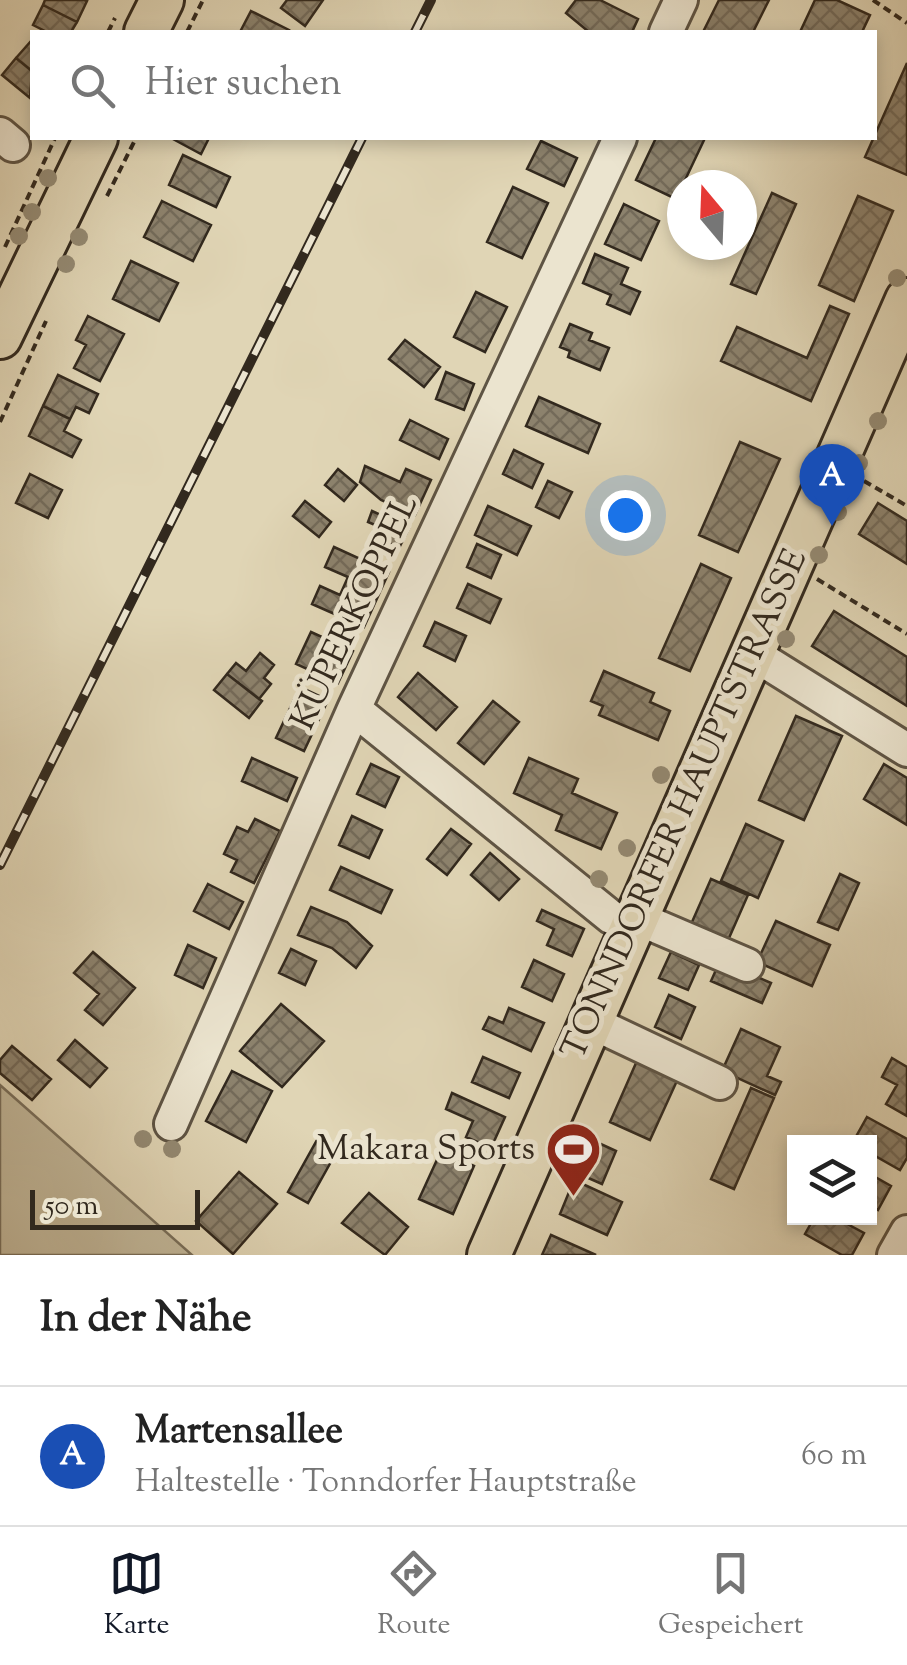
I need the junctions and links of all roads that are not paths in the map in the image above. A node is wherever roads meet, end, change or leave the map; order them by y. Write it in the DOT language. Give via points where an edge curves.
graph roads {
  1 [pos="162,0"];
  2 [pos="680,0"];
  3 [pos="147,30"];
  4 [pos="667,30"];
  5 [pos="619,140"];
  6 [pos="80,169"];
  7 [pos="907,300"];
  8 [pos="15,319"];
  9 [pos="752,653"];
  10 [pos="354,710"];
  11 [pos="907,750"];
  12 [pos="634,922"];
  13 [pos="747,965"];
  14 [pos="591,1022"];
  15 [pos="720,1083"];
  16 [pos="171,1124"];
  17 [pos="907,1232"];
  18 [pos="489,1255"];
  19 [pos="894,1255"];
  1 -- 3 [label="main road"];
  2 -- 4 [label="street"];
  5 -- 10 [label="street, KÜPERKOPPEL"];
  6 -- 8 [label="main road"];
  7 -- 9 [label="main road, TONNDORFER HAUPTSTRASSE"];
  9 -- 11 [label="street"];
  9 -- 12 [label="main road, TONNDORFER HAUPTSTRASSE"];
  10 -- 12 [label="street" via="612,917"];
  10 -- 16 [label="street, KÜPERKOPPEL"];
  12 -- 13 [label="street"];
  12 -- 14 [label="main road, TONNDORFER HAUPTSTRASSE"];
  14 -- 15 [label="street"];
  14 -- 18 [label="main road, TONNDORFER HAUPTSTRASSE"];
  17 -- 19 [label="street"];
}
